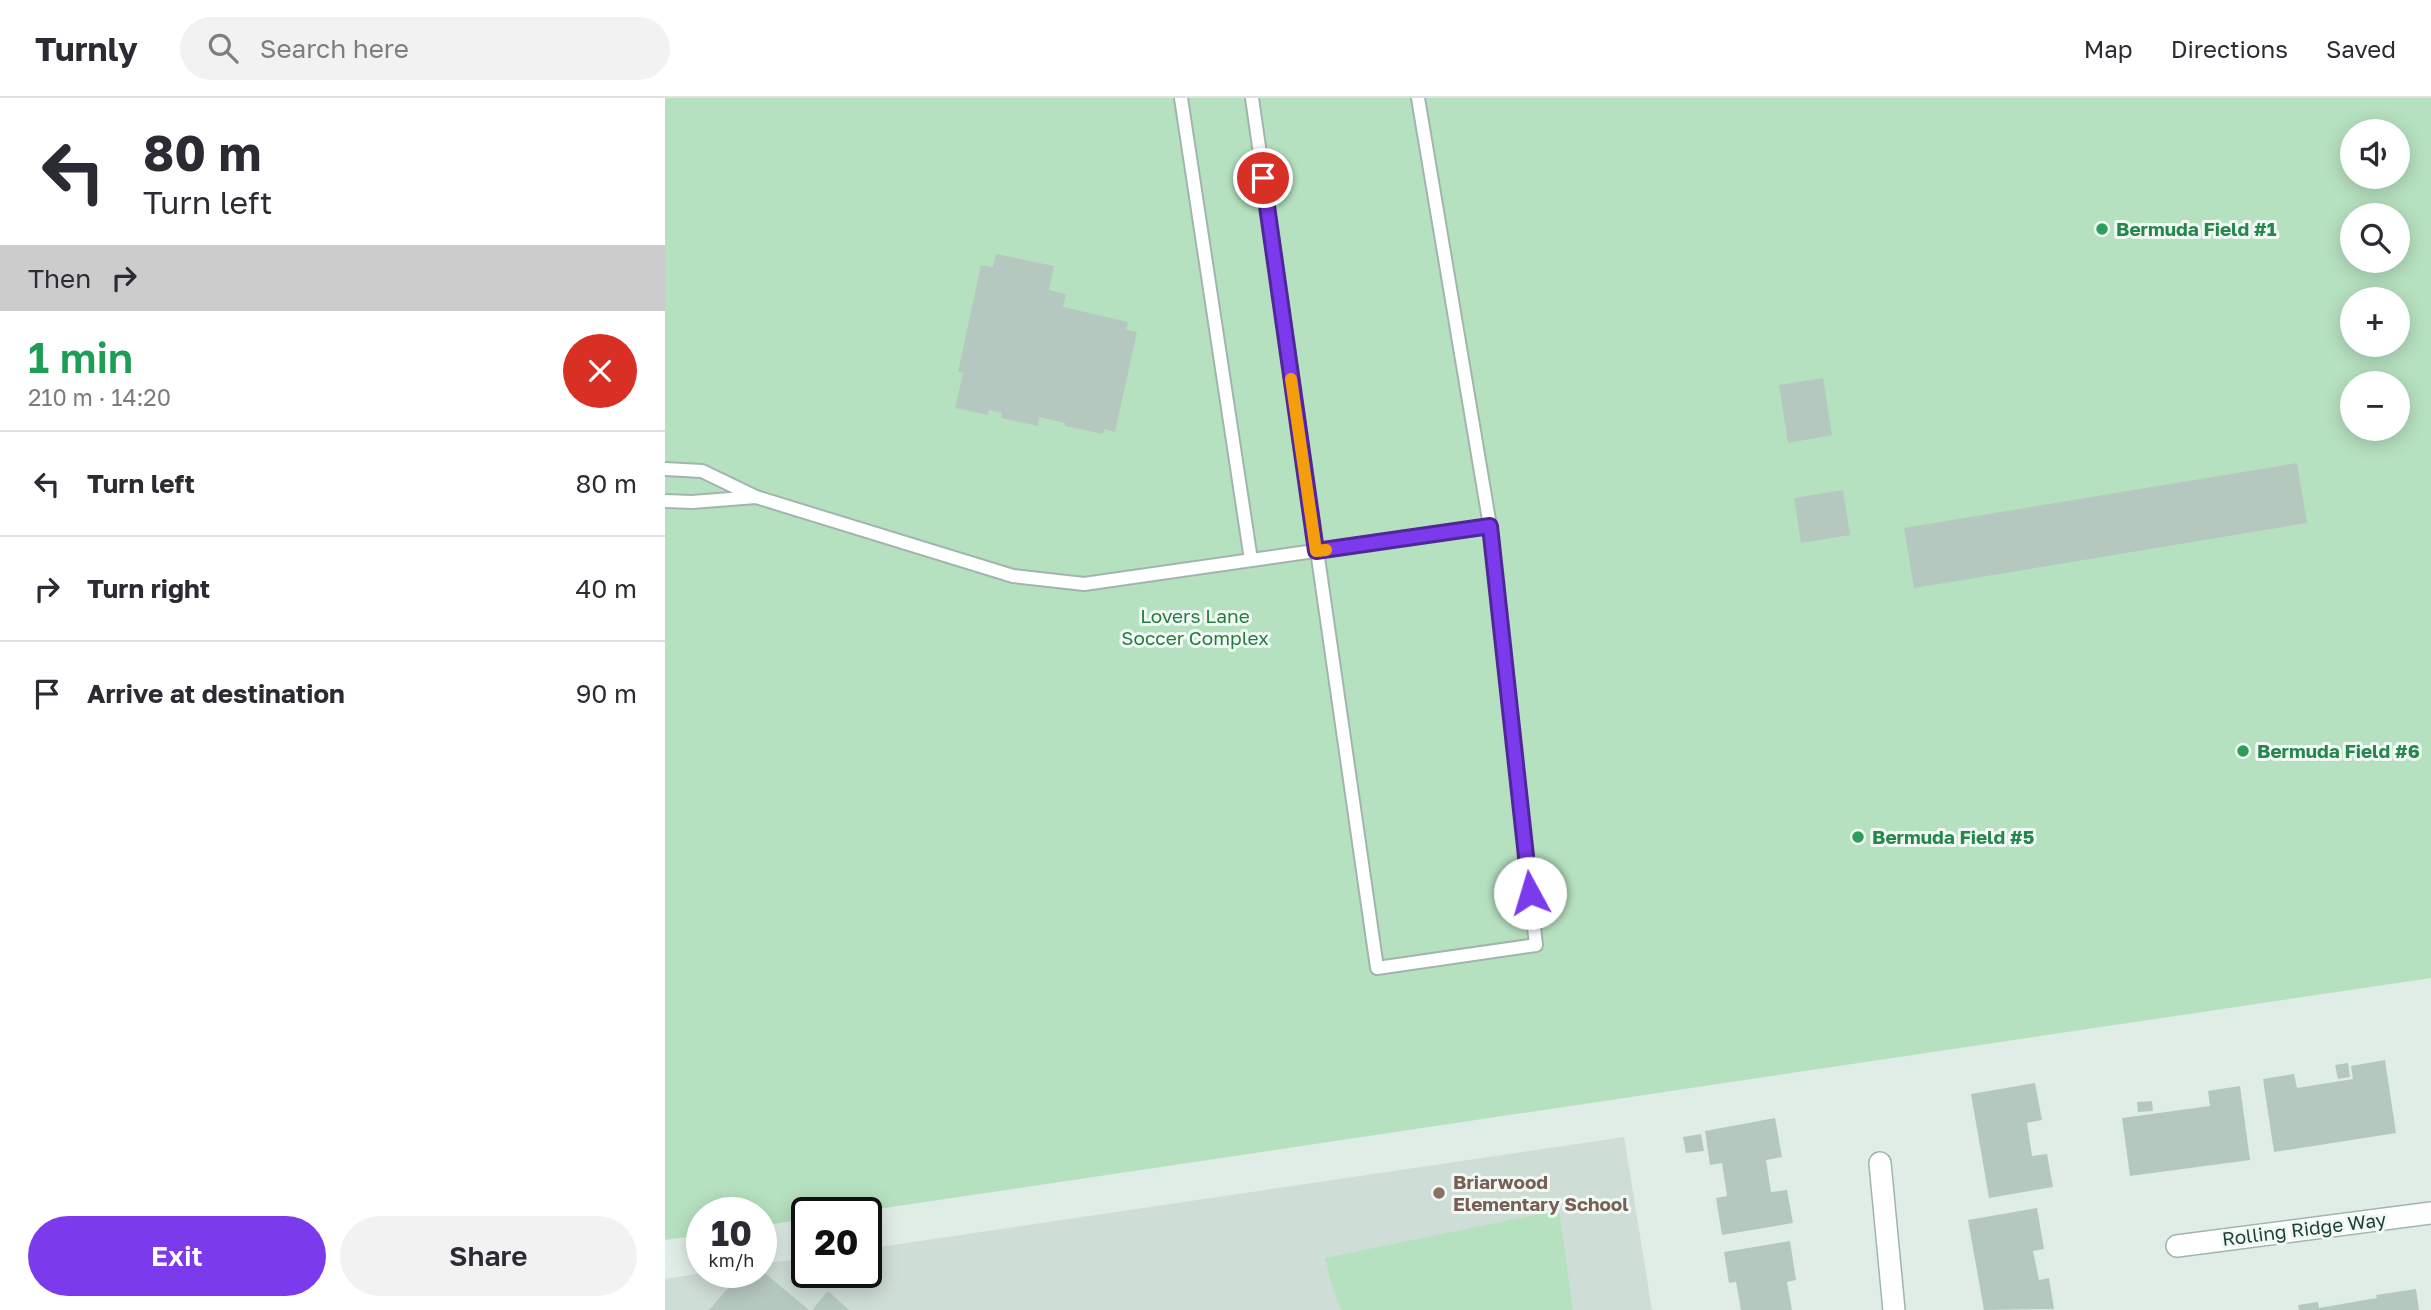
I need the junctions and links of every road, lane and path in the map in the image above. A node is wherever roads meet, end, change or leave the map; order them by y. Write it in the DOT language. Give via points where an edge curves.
graph roads {
  1 [pos="1181,98"];
  2 [pos="1252,98"];
  3 [pos="1418,98"];
  4 [pos="665,469"];
  5 [pos="756,497"];
  6 [pos="665,501"];
  7 [pos="1490,526"];
  8 [pos="1316,551"];
  9 [pos="1251,560"];
  10 [pos="1880,1163"];
  11 [pos="2431,1213"];
  12 [pos="2177,1246"];
  13 [pos="1894,1310"];
  1 -- 9 [label="lane"];
  2 -- 8 [label="lane"];
  3 -- 7 [label="lane"];
  4 -- 5 [label="lane" via="702,471"];
  5 -- 6 [label="lane"];
  5 -- 9 [label="lane" via="1013,576 1084,584"];
  7 -- 8 [label="lane"];
  7 -- 8 [label="lane" via="1536,945 1377,968"];
  8 -- 9 [label="lane"];
  10 -- 13 [label="street"];
  11 -- 12 [label="street, Rolling Ridge Way"];
}
